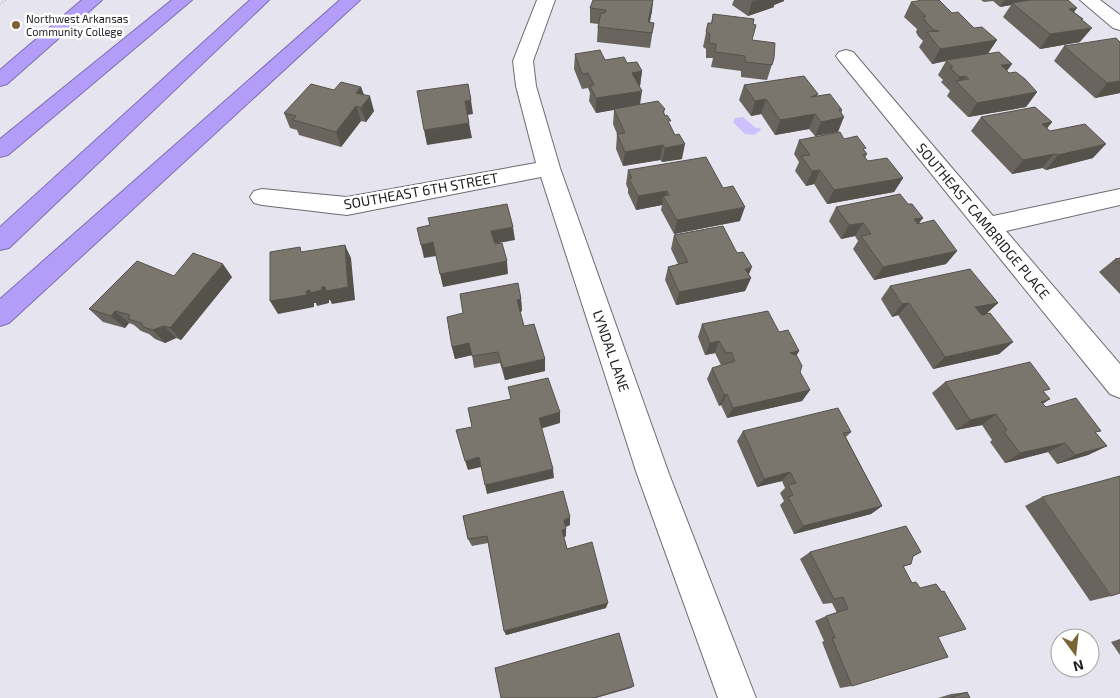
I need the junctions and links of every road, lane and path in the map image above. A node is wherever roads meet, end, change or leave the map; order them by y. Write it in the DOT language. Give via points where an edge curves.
graph roads {
  1 [pos="6,0"];
  2 [pos="93,0"];
  3 [pos="183,0"];
  4 [pos="260,0"];
  5 [pos="352,0"];
  6 [pos="546,0"];
  7 [pos="1089,0"];
  8 [pos="0,4"];
  9 [pos="1120,24"];
  10 [pos="846,56"];
  11 [pos="0,80"];
  12 [pos="0,150"];
  13 [pos="549,168"];
  14 [pos="262,197"];
  15 [pos="1120,197"];
  16 [pos="988,226"];
  17 [pos="0,242"];
  18 [pos="0,315"];
  19 [pos="1120,385"];
  20 [pos="737,698"];
  1 -- 8 [label="path"];
  2 -- 11 [label="highway"];
  3 -- 12 [label="highway"];
  4 -- 17 [label="highway"];
  5 -- 18 [label="highway"];
  6 -- 13 [label="street, LYNDAL LANE" via="523,61 526,86"];
  7 -- 9 [label="street"];
  10 -- 16 [label="street, SOUTHEAST CAMBRIDGE PLACE"];
  13 -- 14 [label="street, SOUTHEAST 6TH STREET" via="347,206"];
  13 -- 20 [label="street, LYNDAL LANE" via="653,474"];
  15 -- 16 [label="street"];
  16 -- 19 [label="street, SOUTHEAST CAMBRIDGE PLACE"];
}
